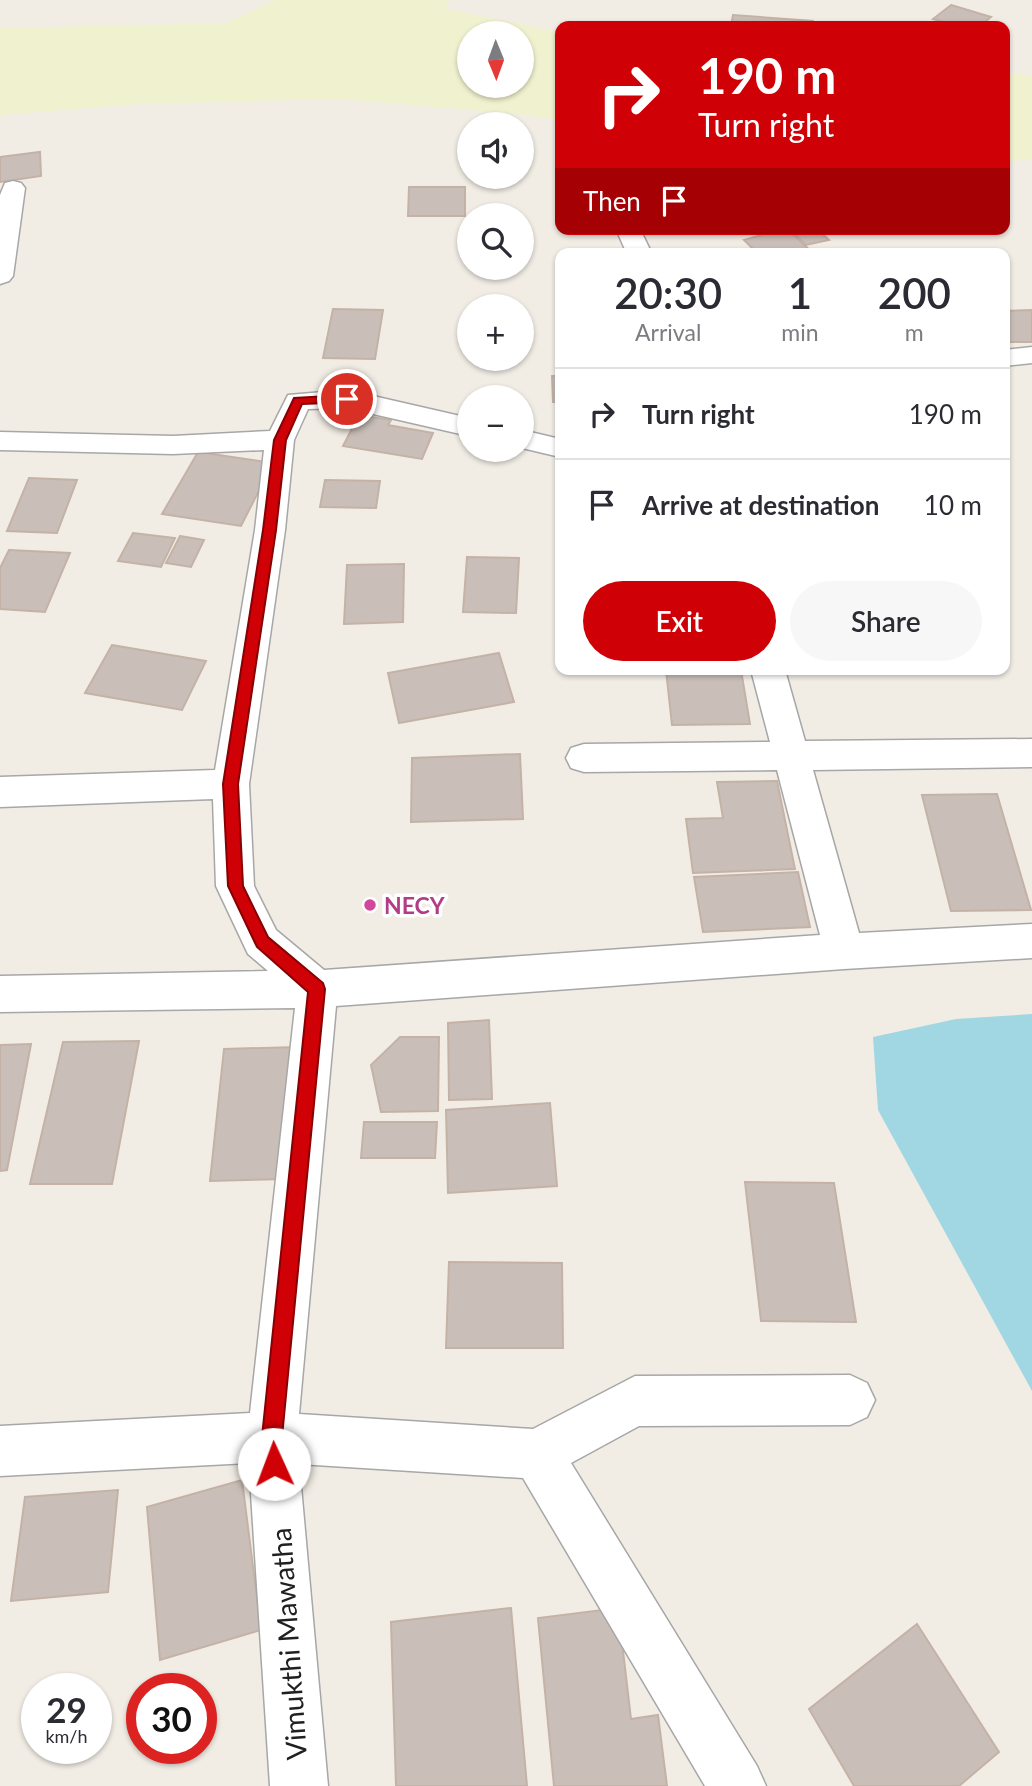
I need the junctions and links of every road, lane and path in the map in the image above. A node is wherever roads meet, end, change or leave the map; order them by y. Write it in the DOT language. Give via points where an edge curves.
graph roads {
  1 [pos="13,188"];
  2 [pos="0,276"];
  3 [pos="1032,355"];
  4 [pos="1010,357"];
  5 [pos="457,424"];
  6 [pos="280,440"];
  7 [pos="0,441"];
  8 [pos="534,442"];
  9 [pos="555,447"];
  10 [pos="769,675"];
  11 [pos="1032,753"];
  12 [pos="789,754"];
  13 [pos="584,758"];
  14 [pos="231,784"];
  15 [pos="0,792"];
  16 [pos="1032,941"];
  17 [pos="844,951"];
  18 [pos="317,989"];
  19 [pos="0,994"];
  20 [pos="850,1400"];
  21 [pos="272,1437"];
  22 [pos="0,1451"];
  23 [pos="537,1454"];
  24 [pos="299,1786"];
  25 [pos="737,1786"];
  1 -- 2 [label="street"];
  3 -- 4 [label="street"];
  5 -- 6 [label="street" via="347,399 298,401"];
  6 -- 7 [label="street" via="173,445"];
  6 -- 14 [label="street"];
  8 -- 9 [label="street"];
  10 -- 12 [label="street"];
  11 -- 12 [label="street"];
  12 -- 13 [label="street"];
  12 -- 17 [label="street"];
  14 -- 15 [label="street"];
  14 -- 18 [label="street" via="236,886 262,942"];
  16 -- 17 [label="street"];
  17 -- 18 [label="street"];
  18 -- 19 [label="street"];
  18 -- 21 [label="street, Vimukthi Mawatha"];
  20 -- 23 [label="street" via="635,1401"];
  21 -- 22 [label="street"];
  21 -- 23 [label="street"];
  21 -- 24 [label="street, Vimukthi Mawatha"];
  23 -- 25 [label="street"];
}
